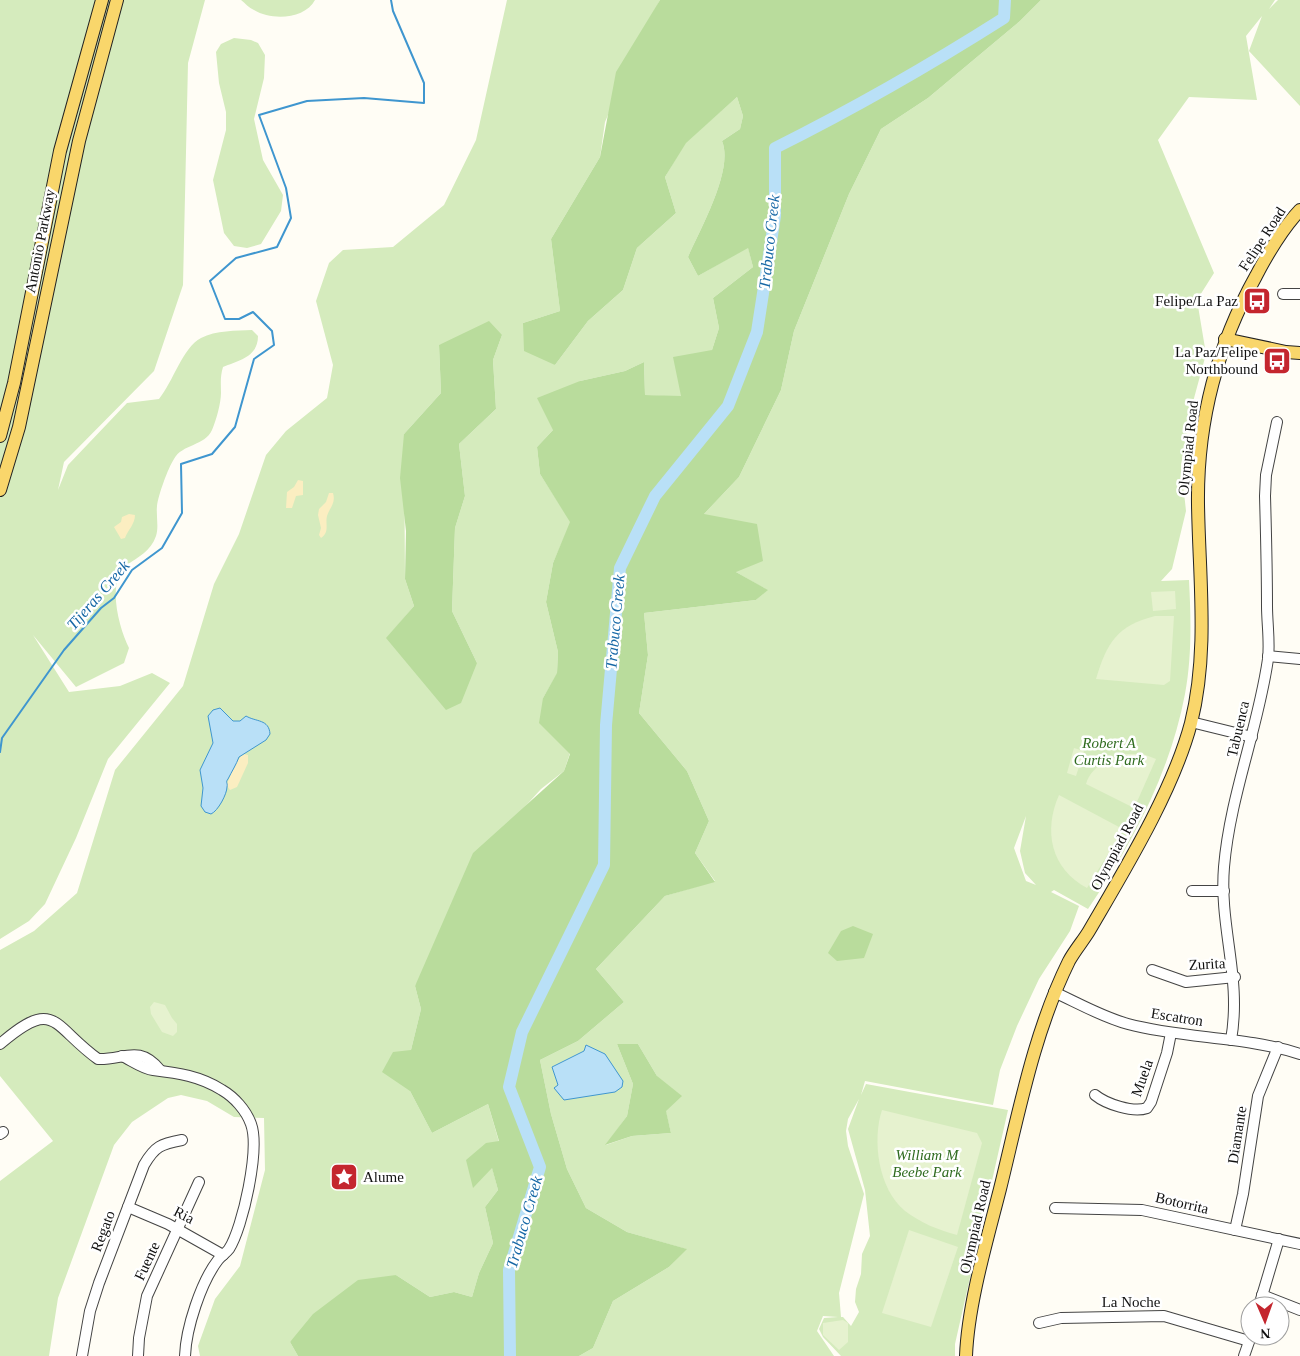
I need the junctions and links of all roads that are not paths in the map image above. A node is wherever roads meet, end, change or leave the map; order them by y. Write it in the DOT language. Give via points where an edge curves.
graph roads {
  1 [pos="102,0"];
  2 [pos="118,0"];
  3 [pos="1300,210"];
  4 [pos="1282,294"];
  5 [pos="1300,294"];
  6 [pos="1225,339"];
  7 [pos="1300,353"];
  8 [pos="1277,422"];
  9 [pos="0,436"];
  10 [pos="0,490"];
  11 [pos="1268,656"];
  12 [pos="1300,659"];
  13 [pos="1191,722"];
  14 [pos="1252,737"];
  15 [pos="1192,891"];
  16 [pos="1224,891"];
  17 [pos="1152,970"];
  18 [pos="1234,977"];
  19 [pos="1054,992"];
  20 [pos="1170,1033"];
  21 [pos="1231,1040"];
  22 [pos="0,1044"];
  23 [pos="1278,1047"];
  24 [pos="1300,1054"];
  25 [pos="1095,1095"];
  26 [pos="182,1140"];
  27 [pos="199,1182"];
  28 [pos="128,1207"];
  29 [pos="1055,1208"];
  30 [pos="178,1229"];
  31 [pos="1235,1230"];
  32 [pos="1279,1239"];
  33 [pos="1300,1244"];
  34 [pos="226,1252"];
  35 [pos="1262,1295"];
  36 [pos="1300,1310"];
  37 [pos="1039,1323"];
  38 [pos="1240,1335"];
  39 [pos="82,1356"];
  40 [pos="138,1356"];
  41 [pos="185,1356"];
  42 [pos="966,1356"];
  1 -- 9 [label="main road, Antonio Parkway" via="60,151 14,383"];
  2 -- 10 [label="main road, Antonio Parkway" via="76,151 19,427"];
  3 -- 6 [label="main road, Felipe Road" via="1272,247"];
  4 -- 5 [label="street"];
  6 -- 7 [label="main road"];
  6 -- 13 [label="main road, Olympiad Road" via="1202,434 1198,503 1202,619 1200,670"];
  8 -- 11 [label="street, Tabuenca" via="1265,496"];
  11 -- 12 [label="street"];
  11 -- 14 [label="street, Tabuenca"];
  13 -- 14 [label="street"];
  13 -- 19 [label="main road, Olympiad Road" via="1176,768 1158,804"];
  14 -- 16 [label="street, Tabuenca" via="1226,848"];
  15 -- 16 [label="street"];
  16 -- 18 [label="street, Tabuenca"];
  17 -- 18 [label="street, Zurita" via="1186,982"];
  18 -- 21 [label="street, Tabuenca" via="1236,1002"];
  19 -- 20 [label="street, Escatron" via="1127,1024"];
  19 -- 42 [label="main road, Olympiad Road" via="1031,1065 986,1246 967,1330"];
  20 -- 21 [label="street, Escatron"];
  20 -- 25 [label="street, Muela" via="1167,1054 1147,1108 1135,1110 1106,1102"];
  21 -- 23 [label="street, Escatron"];
  22 -- 34 [label="street" via="22,1026 43,1018 55,1022 98,1058 122,1056 152,1070 201,1079 224,1091 244,1111 253,1139 246,1202"];
  23 -- 24 [label="street, Escatron"];
  23 -- 31 [label="street, Diamante" via="1258,1096"];
  26 -- 28 [label="street, Regato" via="153,1151 144,1165"];
  27 -- 30 [label="street, Fuente"];
  28 -- 30 [label="street, Ria"];
  28 -- 39 [label="street, Regato" via="90,1311"];
  29 -- 31 [label="street, Botorrita" via="1142,1210"];
  30 -- 34 [label="street, Ria"];
  30 -- 40 [label="street, Fuente" via="147,1296"];
  31 -- 32 [label="street, Botorrita"];
  32 -- 33 [label="street, Botorrita"];
  32 -- 35 [label="street"];
  34 -- 41 [label="street" via="217,1261 191,1318"];
  35 -- 36 [label="street"];
  37 -- 38 [label="street, La Noche" via="1061,1318 1164,1316"];
}
